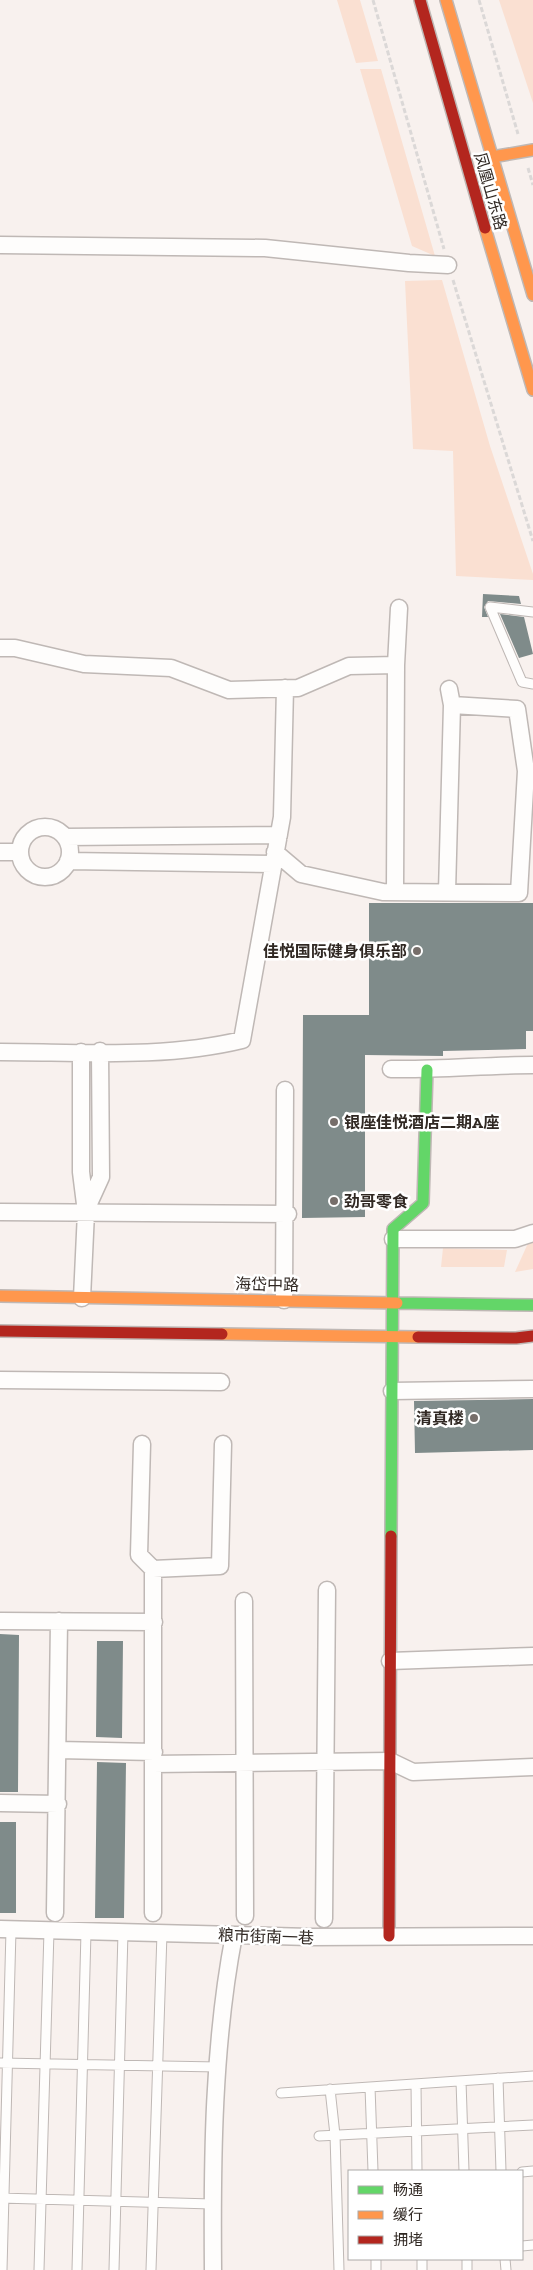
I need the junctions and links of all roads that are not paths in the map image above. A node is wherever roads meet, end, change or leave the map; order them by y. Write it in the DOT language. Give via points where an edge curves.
graph roads {
  1 [pos="420,0"];
  2 [pos="446,0"];
  3 [pos="528,151"];
  4 [pos="492,157"];
  5 [pos="0,244"];
  6 [pos="448,264"];
  7 [pos="533,295"];
  8 [pos="533,390"];
  9 [pos="399,608"];
  10 [pos="533,612"];
  11 [pos="0,648"];
  12 [pos="396,665"];
  13 [pos="533,684"];
  14 [pos="285,688"];
  15 [pos="529,770"];
  16 [pos="279,835"];
  17 [pos="65,837"];
  18 [pos="0,852"];
  19 [pos="20,852"];
  20 [pos="274,858"];
  21 [pos="68,861"];
  22 [pos="395,892"];
  23 [pos="447,892"];
  24 [pos="100,1051"];
  25 [pos="0,1052"];
  26 [pos="81,1052"];
  27 [pos="533,1065"];
  28 [pos="391,1069"];
  29 [pos="427,1070"];
  30 [pos="285,1090"];
  31 [pos="0,1212"];
  32 [pos="86,1212"];
  33 [pos="288,1214"];
  34 [pos="533,1234"];
  35 [pos="393,1239"];
  36 [pos="0,1296"];
  37 [pos="82,1298"];
  38 [pos="284,1300"];
  39 [pos="392,1301"];
  40 [pos="533,1305"];
  41 [pos="0,1331"];
  42 [pos="392,1335"];
  43 [pos="533,1336"];
  44 [pos="0,1380"];
  45 [pos="221,1382"];
  46 [pos="533,1389"];
  47 [pos="392,1392"];
  48 [pos="142,1444"];
  49 [pos="223,1444"];
  50 [pos="154,1569"];
  51 [pos="327,1590"];
  52 [pos="244,1601"];
  53 [pos="0,1621"];
  54 [pos="59,1621"];
  55 [pos="154,1622"];
  56 [pos="533,1656"];
  57 [pos="390,1661"];
  58 [pos="58,1750"];
  59 [pos="154,1758"];
  60 [pos="390,1761"];
  61 [pos="324,1762"];
  62 [pos="243,1763"];
  63 [pos="533,1767"];
  64 [pos="0,1803"];
  65 [pos="58,1804"];
  66 [pos="55,1913"];
  67 [pos="153,1913"];
  68 [pos="245,1916"];
  69 [pos="324,1919"];
  70 [pos="6,1929"];
  71 [pos="49,1931"];
  72 [pos="86,1932"];
  73 [pos="123,1932"];
  74 [pos="162,1933"];
  75 [pos="234,1934"];
  76 [pos="389,1936"];
  77 [pos="533,1936"];
  78 [pos="4,2062"];
  79 [pos="45,2063"];
  80 [pos="82,2065"];
  81 [pos="119,2066"];
  82 [pos="158,2066"];
  83 [pos="218,2068"];
  84 [pos="533,2076"];
  85 [pos="498,2078"];
  86 [pos="461,2081"];
  87 [pos="416,2084"];
  88 [pos="370,2087"];
  89 [pos="330,2089"];
  90 [pos="281,2093"];
  91 [pos="533,2125"];
  92 [pos="499,2126"];
  93 [pos="462,2128"];
  94 [pos="415,2131"];
  95 [pos="372,2133"];
  96 [pos="335,2135"];
  97 [pos="319,2136"];
  98 [pos="373,2170"];
  99 [pos="417,2170"];
  100 [pos="464,2170"];
  101 [pos="501,2170"];
  102 [pos="2,2199"];
  103 [pos="41,2200"];
  104 [pos="79,2201"];
  105 [pos="116,2202"];
  106 [pos="154,2202"];
  107 [pos="212,2204"];
  108 [pos="2,2270"];
  109 [pos="39,2270"];
  110 [pos="77,2270"];
  111 [pos="114,2270"];
  112 [pos="151,2270"];
  113 [pos="213,2270"];
  114 [pos="339,2270"];
  1 -- 8 [label="main road, 凤凰山东路"];
  2 -- 4 [label="main road, 凤凰山东路"];
  3 -- 4 [label="main road"];
  4 -- 7 [label="main road, 凤凰山东路"];
  5 -- 6 [label="street" via="265,248"];
  9 -- 12 [label="street"];
  10 -- 13 [label="lane" via="490,607 522,682"];
  11 -- 14 [label="street" via="15,648 84,664 171,668 229,690"];
  12 -- 14 [label="street" via="349,666 298,688"];
  12 -- 22 [label="street"];
  14 -- 16 [label="street"];
  15 -- 23 [label="street" via="519,893"];
  15 -- 23 [label="street" via="517,709 450,697"];
  16 -- 17 [label="street"];
  16 -- 20 [label="street"];
  17 -- 19 [label="street" via="52,828 36,828 24,837"];
  17 -- 21 [label="street" via="69,844"];
  18 -- 19 [label="street"];
  19 -- 21 [label="street" via="26,868 40,877 57,874"];
  20 -- 21 [label="street"];
  20 -- 22 [label="street" via="301,874"];
  20 -- 24 [label="street" via="242,1040 145,1051"];
  22 -- 23 [label="street"];
  24 -- 26 [label="street"];
  24 -- 32 [label="street" via="101,1177"];
  25 -- 26 [label="street"];
  26 -- 32 [label="street" via="82,1172"];
  27 -- 29 [label="street"];
  28 -- 29 [label="street"];
  29 -- 35 [label="main road" via="423,1203 393,1229"];
  30 -- 38 [label="street"];
  31 -- 32 [label="street"];
  32 -- 33 [label="street"];
  32 -- 37 [label="street"];
  34 -- 35 [label="street" via="507,1239"];
  35 -- 39 [label="main road"];
  36 -- 37 [label="main road, 海岱中路"];
  37 -- 38 [label="main road, 海岱中路"];
  38 -- 39 [label="main road, 海岱中路"];
  39 -- 40 [label="main road, 海岱中路"];
  39 -- 42 [label="main road"];
  41 -- 42 [label="main road"];
  42 -- 43 [label="main road"];
  42 -- 47 [label="main road"];
  44 -- 45 [label="street"];
  46 -- 47 [label="street"];
  47 -- 57 [label="main road"];
  48 -- 50 [label="street" via="140,1555"];
  49 -- 50 [label="street" via="220,1566"];
  50 -- 55 [label="street"];
  51 -- 61 [label="street"];
  52 -- 62 [label="street"];
  53 -- 54 [label="street"];
  54 -- 55 [label="street"];
  54 -- 58 [label="street"];
  55 -- 59 [label="street"];
  56 -- 57 [label="street"];
  57 -- 60 [label="main road"];
  58 -- 59 [label="street"];
  58 -- 65 [label="street"];
  59 -- 62 [label="street"];
  59 -- 67 [label="street"];
  60 -- 61 [label="street"];
  60 -- 63 [label="street" via="413,1772"];
  60 -- 76 [label="main road"];
  61 -- 62 [label="street"];
  61 -- 69 [label="street"];
  62 -- 68 [label="street"];
  64 -- 65 [label="street"];
  65 -- 66 [label="street"];
  70 -- 71 [label="street, 粮市街南一巷"];
  70 -- 78 [label="lane"];
  71 -- 72 [label="street, 粮市街南一巷"];
  71 -- 79 [label="lane"];
  72 -- 73 [label="street, 粮市街南一巷"];
  72 -- 80 [label="lane"];
  73 -- 74 [label="street, 粮市街南一巷"];
  73 -- 81 [label="lane"];
  74 -- 75 [label="street, 粮市街南一巷"];
  74 -- 82 [label="lane"];
  75 -- 76 [label="street, 粮市街南一巷"];
  75 -- 83 [label="street"];
  76 -- 77 [label="street, 粮市街南一巷"];
  78 -- 79 [label="lane"];
  78 -- 102 [label="lane"];
  79 -- 80 [label="lane"];
  79 -- 103 [label="lane"];
  80 -- 81 [label="lane"];
  80 -- 104 [label="lane"];
  81 -- 82 [label="lane"];
  81 -- 105 [label="lane"];
  82 -- 83 [label="lane"];
  82 -- 106 [label="lane"];
  83 -- 107 [label="street"];
  84 -- 85 [label="lane"];
  85 -- 86 [label="lane"];
  85 -- 92 [label="lane"];
  86 -- 87 [label="lane"];
  86 -- 93 [label="lane"];
  87 -- 88 [label="lane"];
  87 -- 94 [label="lane"];
  88 -- 89 [label="lane"];
  88 -- 95 [label="lane"];
  89 -- 90 [label="lane"];
  89 -- 96 [label="lane"];
  91 -- 92 [label="lane"];
  92 -- 93 [label="lane"];
  92 -- 101 [label="lane"];
  93 -- 94 [label="lane"];
  93 -- 100 [label="lane"];
  94 -- 95 [label="lane"];
  94 -- 99 [label="lane"];
  95 -- 96 [label="lane"];
  95 -- 98 [label="lane"];
  96 -- 97 [label="lane"];
  96 -- 114 [label="lane"];
  102 -- 103 [label="lane"];
  102 -- 108 [label="lane"];
  103 -- 104 [label="lane"];
  103 -- 109 [label="lane"];
  104 -- 105 [label="lane"];
  104 -- 110 [label="lane"];
  105 -- 106 [label="lane"];
  105 -- 111 [label="lane"];
  106 -- 107 [label="lane"];
  106 -- 112 [label="lane"];
  107 -- 113 [label="street"];
}
